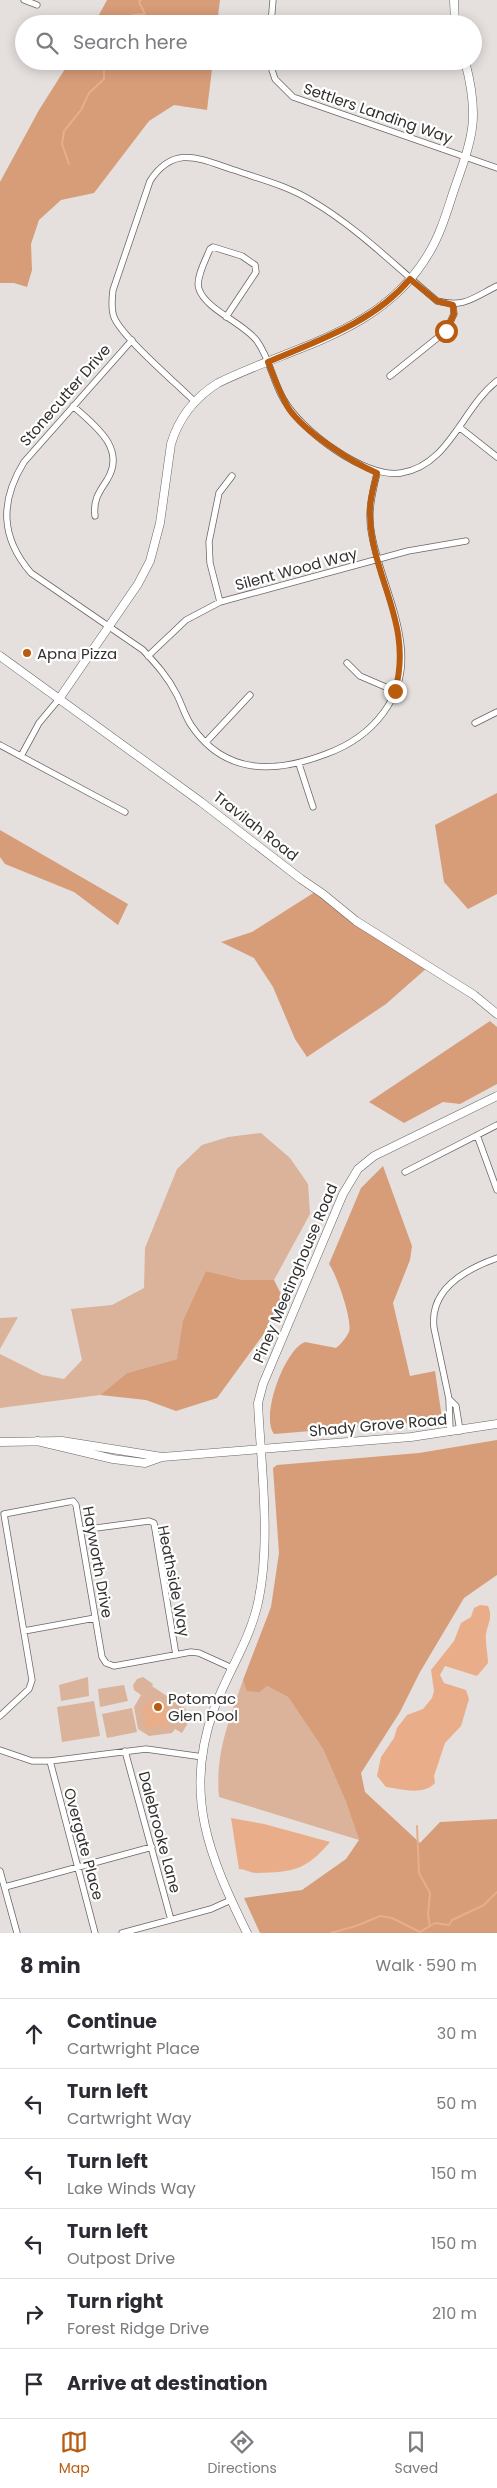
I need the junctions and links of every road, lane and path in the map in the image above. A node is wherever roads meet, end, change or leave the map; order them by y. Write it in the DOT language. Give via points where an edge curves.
graph roads {
  1 [pos="24,0"];
  2 [pos="273,0"];
  3 [pos="454,0"];
  4 [pos="37,5"];
  5 [pos="272,15"];
  6 [pos="455,15"];
  7 [pos="272,70"];
  8 [pos="467,70"];
  9 [pos="465,157"];
  10 [pos="497,168"];
  11 [pos="410,279"];
  12 [pos="497,286"];
  13 [pos="453,305"];
  14 [pos="226,317"];
  15 [pos="132,340"];
  16 [pos="268,362"];
  17 [pos="390,376"];
  18 [pos="497,381"];
  19 [pos="194,401"];
  20 [pos="73,406"];
  21 [pos="459,427"];
  22 [pos="497,457"];
  23 [pos="377,473"];
  24 [pos="232,476"];
  25 [pos="95,516"];
  26 [pos="3,535"];
  27 [pos="466,541"];
  28 [pos="378,560"];
  29 [pos="220,602"];
  30 [pos="108,627"];
  31 [pos="0,656"];
  32 [pos="148,656"];
  33 [pos="348,663"];
  34 [pos="395,691"];
  35 [pos="250,695"];
  36 [pos="59,699"];
  37 [pos="497,712"];
  38 [pos="475,723"];
  39 [pos="206,742"];
  40 [pos="0,745"];
  41 [pos="22,756"];
  42 [pos="299,764"];
  43 [pos="313,807"];
  44 [pos="125,812"];
  45 [pos="497,1014"];
  46 [pos="497,1096"];
  47 [pos="497,1125"];
  48 [pos="477,1135"];
  49 [pos="406,1172"];
  50 [pos="497,1190"];
  51 [pos="497,1258"];
  52 [pos="449,1399"];
  53 [pos="497,1424"];
  54 [pos="460,1431"];
  55 [pos="450,1432"];
  56 [pos="0,1442"];
  57 [pos="260,1448"];
  58 [pos="81,1530"];
  59 [pos="95,1618"];
  60 [pos="24,1631"];
  61 [pos="176,1655"];
  62 [pos="232,1668"];
  63 [pos="0,1716"];
  64 [pos="0,1750"];
  65 [pos="125,1751"];
  66 [pos="203,1757"];
  67 [pos="50,1761"];
  68 [pos="152,1848"];
  69 [pos="78,1868"];
  70 [pos="0,1871"];
  71 [pos="5,1887"];
  72 [pos="231,1900"];
  73 [pos="171,1920"];
  74 [pos="17,1933"];
  75 [pos="95,1933"];
  76 [pos="122,1933"];
  77 [pos="247,1933"];
  1 -- 4 [label="street"];
  2 -- 5 [label="street"];
  3 -- 6 [label="main road"];
  7 -- 9 [label="street, Settlers Landing Way" via="274,79 293,97"];
  8 -- 9 [label="main road" via="474,106 473,129"];
  9 -- 10 [label="street, Settlers Landing Way"];
  9 -- 11 [label="main road" via="440,232"];
  11 -- 13 [label="street" via="437,301"];
  11 -- 15 [label="street" via="347,224 311,200 194,157 177,158 158,169 150,181 113,290 114,316"];
  11 -- 16 [label="main road" via="388,303 365,319"];
  12 -- 13 [label="street"];
  13 -- 17 [label="street" via="454,314 446,331"];
  14 -- 14 [label="street" via="197,286 213,247 242,256 255,265 256,272"];
  14 -- 16 [label="street" via="247,330 258,342"];
  15 -- 19 [label="street"];
  15 -- 20 [label="street, Stonecutter Drive"];
  16 -- 19 [label="main road" via="218,383"];
  16 -- 23 [label="street" via="283,399 302,423 355,464"];
  18 -- 21 [label="street"];
  19 -- 30 [label="main road" via="180,420 170,444 160,523 150,561"];
  20 -- 25 [label="street" via="104,433 113,456 111,474 96,498"];
  20 -- 26 [label="street, Stonecutter Drive" via="12,478 4,506"];
  21 -- 22 [label="street"];
  21 -- 23 [label="street" via="437,455 423,466 401,473"];
  23 -- 28 [label="street, Stonecutter Drive" via="370,513"];
  24 -- 29 [label="street" via="219,493 209,542 210,563"];
  26 -- 30 [label="street, Stonecutter Drive" via="31,573"];
  27 -- 28 [label="street, Silent Wood Way"];
  28 -- 29 [label="street, Silent Wood Way"];
  28 -- 34 [label="street, Stonecutter Drive" via="401,647 401,670"];
  29 -- 32 [label="street, Silent Wood Way" via="186,620"];
  30 -- 32 [label="street, Stonecutter Drive"];
  30 -- 36 [label="main road"];
  31 -- 36 [label="main road, Travilah Road"];
  32 -- 39 [label="street, Stonecutter Drive" via="168,678 191,725"];
  33 -- 34 [label="street" via="360,676"];
  34 -- 42 [label="street, Stonecutter Drive" via="380,719 363,736 338,750"];
  35 -- 39 [label="street"];
  36 -- 41 [label="street" via="39,723"];
  36 -- 45 [label="main road, Travilah Road" via="201,802 356,921 474,995"];
  37 -- 38 [label="street"];
  39 -- 42 [label="street, Stonecutter Drive" via="231,759 252,766 281,768"];
  40 -- 41 [label="street"];
  41 -- 44 [label="street"];
  42 -- 43 [label="street"];
  46 -- 57 [label="main road, Piney Meetinghouse Road" via="379,1153 364,1163 349,1181 263,1384 258,1403"];
  47 -- 48 [label="street"];
  48 -- 49 [label="street"];
  48 -- 50 [label="street"];
  51 -- 52 [label="street" via="449,1283 436,1311 434,1328"];
  52 -- 54 [label="street" via="456,1406"];
  52 -- 55 [label="street"];
  53 -- 54 [label="main road, Shady Grove Road"];
  54 -- 55 [label="main road, Shady Grove Road"];
  55 -- 57 [label="main road, Shady Grove Road"];
  56 -- 57 [label="main road" via="37,1441 145,1463 162,1457"];
  57 -- 62 [label="main road, Piney Meetinghouse Road" via="264,1568 252,1623"];
  58 -- 59 [label="street, Hayworth Drive"];
  58 -- 60 [label="street, Hayworth Drive" via="74,1502 4,1514"];
  58 -- 61 [label="street, Heathside Way" via="149,1520 154,1523"];
  59 -- 60 [label="street"];
  59 -- 61 [label="street, Hayworth Drive" via="106,1663 114,1666"];
  60 -- 63 [label="street, Hayworth Drive" via="31,1686"];
  61 -- 62 [label="street, Hayworth Drive" via="199,1653"];
  62 -- 66 [label="main road, Piney Meetinghouse Road" via="215,1708"];
  64 -- 67 [label="street" via="32,1761"];
  65 -- 66 [label="street" via="146,1749"];
  65 -- 67 [label="street"];
  65 -- 68 [label="street, Dalebrooke Lane"];
  66 -- 72 [label="main road, Piney Meetinghouse Road" via="200,1784 202,1814 210,1850"];
  67 -- 69 [label="street, Overgate Place"];
  68 -- 69 [label="street"];
  68 -- 73 [label="street, Dalebrooke Lane"];
  69 -- 71 [label="street"];
  69 -- 75 [label="street, Overgate Place"];
  70 -- 71 [label="street"];
  71 -- 74 [label="street"];
  72 -- 73 [label="street"];
  72 -- 77 [label="main road, Piney Meetinghouse Road"];
  73 -- 76 [label="street"];
}
